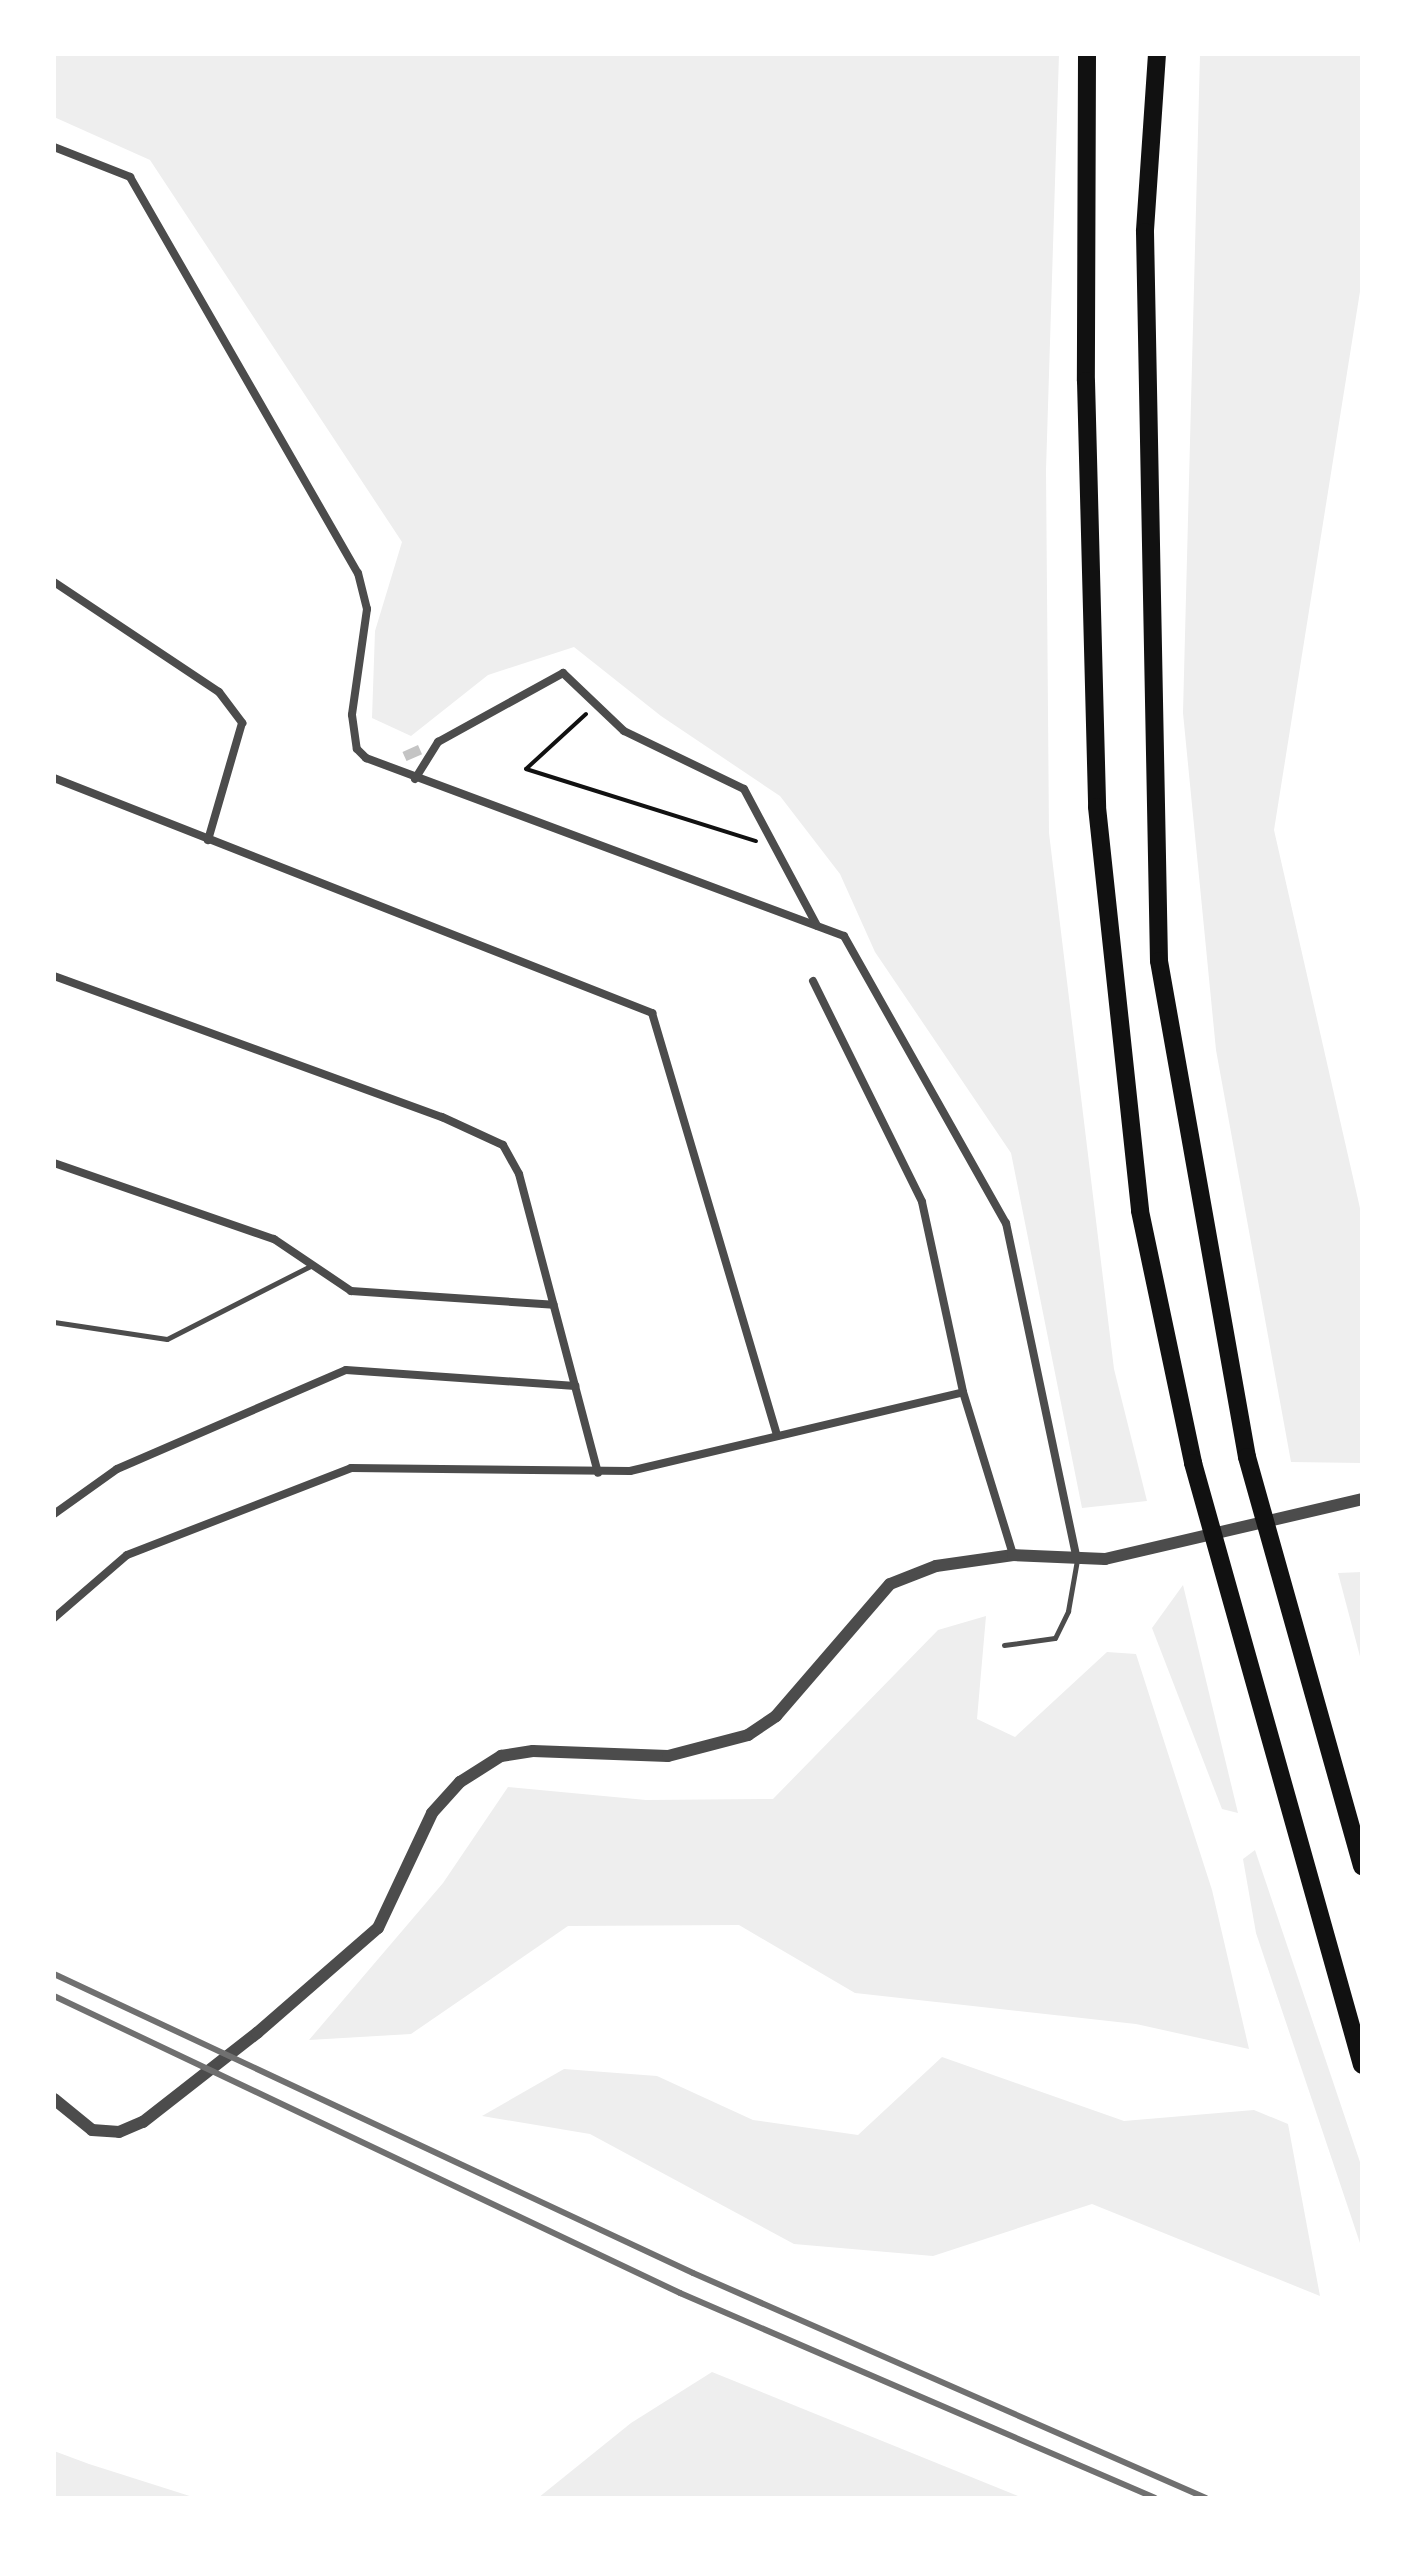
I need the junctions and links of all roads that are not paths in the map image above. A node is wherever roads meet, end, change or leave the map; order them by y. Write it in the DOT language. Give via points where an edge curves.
graph roads {
  1 [pos="1087,54"];
  2 [pos="1157,54"];
  3 [pos="54,147"];
  4 [pos="54,582"];
  5 [pos="54,778"];
  6 [pos="415,779"];
  7 [pos="208,840"];
  8 [pos="817,927"];
  9 [pos="54,976"];
  10 [pos="813,981"];
  11 [pos="54,1163"];
  12 [pos="310,1266"];
  13 [pos="554,1305"];
  14 [pos="54,1322"];
  15 [pos="575,1386"];
  16 [pos="963,1392"];
  17 [pos="777,1436"];
  18 [pos="598,1473"];
  19 [pos="1362,1499"];
  20 [pos="54,1514"];
  21 [pos="1013,1555"];
  22 [pos="1077,1559"];
  23 [pos="54,1618"];
  24 [pos="1004,1645"];
  25 [pos="1362,1866"];
  26 [pos="1362,2065"];
  27 [pos="54,2099"];
  1 -- 26 [label="highway" via="1086,381 1097,807 1140,1211 1193,1463"];
  2 -- 25 [label="highway" via="1145,232 1159,961 1247,1457"];
  3 -- 6 [label="street" via="130,177 358,573 367,609 352,715 357,749"];
  4 -- 7 [label="street" via="219,692 242,723"];
  5 -- 7 [label="street"];
  6 -- 8 [label="street"];
  6 -- 8 [label="street" via="438,742 563,673 624,731 744,789"];
  7 -- 17 [label="street" via="652,1013"];
  8 -- 22 [label="street" via="844,936 1006,1223"];
  9 -- 13 [label="street" via="442,1117 503,1145 519,1174"];
  10 -- 16 [label="street" via="922,1202"];
  11 -- 12 [label="street" via="274,1239"];
  12 -- 13 [label="street" via="351,1291"];
  12 -- 14 [label="lane" via="167,1339"];
  13 -- 15 [label="street"];
  15 -- 18 [label="street"];
  15 -- 20 [label="street" via="346,1370 117,1469"];
  16 -- 17 [label="street"];
  16 -- 21 [label="street"];
  17 -- 18 [label="street"];
  18 -- 23 [label="street" via="351,1468 127,1555"];
  19 -- 22 [label="street" via="1105,1559"];
  21 -- 22 [label="street"];
  21 -- 27 [label="street" via="936,1566 890,1584 776,1716 748,1735 668,1756 533,1751 501,1756 460,1782 432,1813 378,1928 143,2122 119,2132 92,2130"];
  22 -- 24 [label="lane" via="1068,1611 1055,1638"];
}
